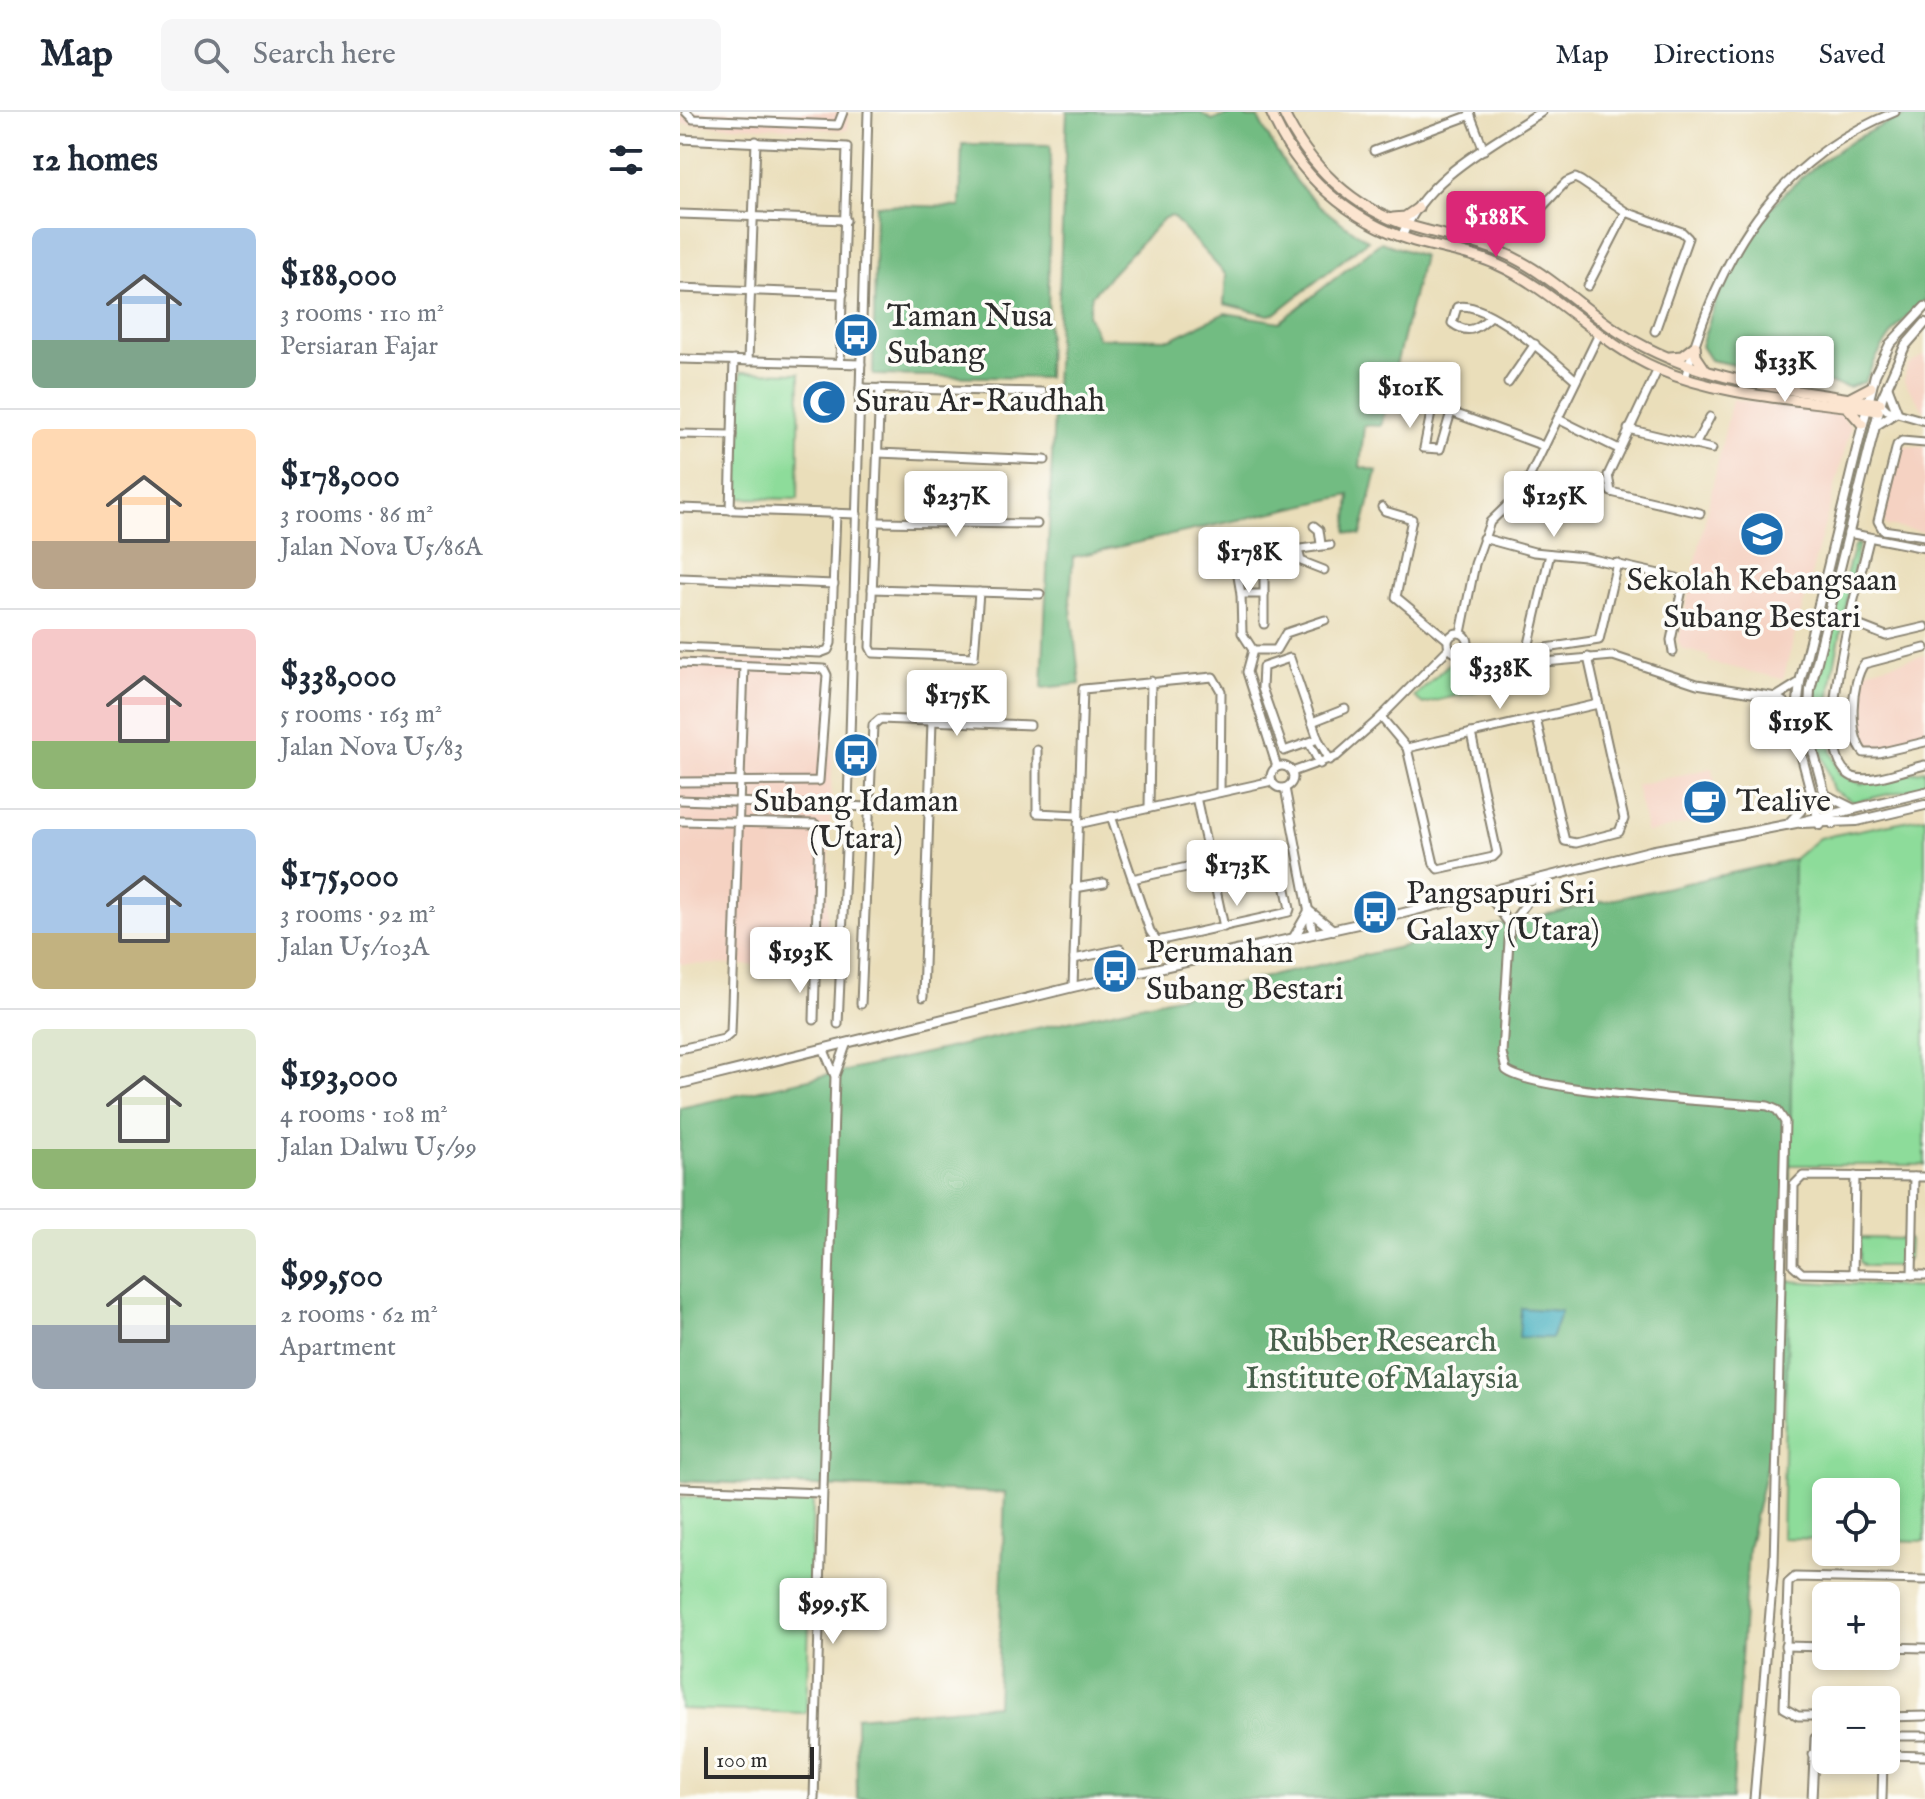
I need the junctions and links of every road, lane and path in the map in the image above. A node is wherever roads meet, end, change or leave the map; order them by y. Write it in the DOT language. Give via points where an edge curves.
graph roads {
  1 [pos="763,112"];
  2 [pos="868,112"];
  3 [pos="1271,112"];
  4 [pos="1283,112"];
  5 [pos="1541,112"];
  6 [pos="1895,112"];
  7 [pos="687,114"];
  8 [pos="1470,114"];
  9 [pos="842,117"];
  10 [pos="763,122"];
  11 [pos="680,139"];
  12 [pos="756,141"];
  13 [pos="1484,150"];
  14 [pos="1374,151"];
  15 [pos="1418,208"];
  16 [pos="1626,212"];
  17 [pos="680,214"];
  18 [pos="753,217"];
  19 [pos="1384,217"];
  20 [pos="846,220"];
  21 [pos="1406,225"];
  22 [pos="1419,228"];
  23 [pos="1402,236"];
  24 [pos="1508,237"];
  25 [pos="1476,243"];
  26 [pos="1518,259"];
  27 [pos="1588,286"];
  28 [pos="680,288"];
  29 [pos="751,291"];
  30 [pos="843,294"];
  31 [pos="1925,307"];
  32 [pos="1490,317"];
  33 [pos="1925,323"];
  34 [pos="1655,331"];
  35 [pos="1599,334"];
  36 [pos="1535,344"];
  37 [pos="1695,346"];
  38 [pos="1665,356"];
  39 [pos="680,359"];
  40 [pos="734,360"];
  41 [pos="748,361"];
  42 [pos="840,363"];
  43 [pos="861,364"];
  44 [pos="1688,366"];
  45 [pos="1658,369"];
  46 [pos="1708,372"];
  47 [pos="1685,378"];
  48 [pos="1576,380"];
  49 [pos="1508,383"];
  50 [pos="1887,383"];
  51 [pos="1871,387"];
  52 [pos="860,388"];
  53 [pos="880,388"];
  54 [pos="1042,392"];
  55 [pos="1847,403"];
  56 [pos="1867,405"];
  57 [pos="1881,408"];
  58 [pos="1451,412"];
  59 [pos="1897,412"];
  60 [pos="1710,417"];
  61 [pos="1558,419"];
  62 [pos="1925,421"];
  63 [pos="1862,424"];
  64 [pos="1875,426"];
  65 [pos="1628,429"];
  66 [pos="680,434"];
  67 [pos="732,435"];
  68 [pos="1925,443"];
  69 [pos="1695,445"];
  70 [pos="1544,446"];
  71 [pos="1619,449"];
  72 [pos="1712,449"];
  73 [pos="878,453"];
  74 [pos="1045,460"];
  75 [pos="1382,507"];
  76 [pos="680,508"];
  77 [pos="730,510"];
  78 [pos="836,513"];
  79 [pos="1700,513"];
  80 [pos="857,514"];
  81 [pos="875,522"];
  82 [pos="1037,524"];
  83 [pos="1314,526"];
  84 [pos="1848,533"];
  85 [pos="1925,536"];
  86 [pos="1483,538"];
  87 [pos="1869,540"];
  88 [pos="1321,544"];
  89 [pos="1330,545"];
  90 [pos="1925,548"];
  91 [pos="1298,550"];
  92 [pos="1550,554"];
  93 [pos="1617,563"];
  94 [pos="1264,566"];
  95 [pos="1324,570"];
  96 [pos="680,578"];
  97 [pos="834,584"];
  98 [pos="872,589"];
  99 [pos="979,592"];
  100 [pos="1040,594"];
  101 [pos="1241,594"];
  102 [pos="1264,594"];
  103 [pos="1325,620"];
  104 [pos="1850,622"];
  105 [pos="1264,624"];
  106 [pos="1925,627"];
  107 [pos="1461,633"];
  108 [pos="1448,644"];
  109 [pos="680,647"];
  110 [pos="1467,648"];
  111 [pos="1925,648"];
  112 [pos="1253,650"];
  113 [pos="1673,652"];
  114 [pos="1588,657"];
  115 [pos="680,663"];
  116 [pos="744,666"];
  117 [pos="1151,681"];
  118 [pos="1800,682"];
  119 [pos="1776,697"];
  120 [pos="1598,704"];
  121 [pos="1345,709"];
  122 [pos="1381,717"];
  123 [pos="1536,719"];
  124 [pos="1795,720"];
  125 [pos="932,721"];
  126 [pos="1312,722"];
  127 [pos="1030,725"];
  128 [pos="1471,733"];
  129 [pos="1318,739"];
  130 [pos="1925,742"];
  131 [pos="1309,743"];
  132 [pos="1407,748"];
  133 [pos="1037,750"];
  134 [pos="1330,760"];
  135 [pos="1320,764"];
  136 [pos="1925,765"];
  137 [pos="1277,767"];
  138 [pos="1292,772"];
  139 [pos="1272,781"];
  140 [pos="680,782"];
  141 [pos="740,784"];
  142 [pos="1285,788"];
  143 [pos="1811,791"];
  144 [pos="1220,792"];
  145 [pos="1925,792"];
  146 [pos="1826,795"];
  147 [pos="1196,797"];
  148 [pos="680,800"];
  149 [pos="739,802"];
  150 [pos="1925,805"];
  151 [pos="848,806"];
  152 [pos="870,807"];
  153 [pos="1149,808"];
  154 [pos="1855,809"];
  155 [pos="1830,813"];
  156 [pos="1111,816"];
  157 [pos="1078,820"];
  158 [pos="1819,820"];
  159 [pos="680,821"];
  160 [pos="739,823"];
  161 [pos="1792,823"];
  162 [pos="1833,824"];
  163 [pos="1209,863"];
  164 [pos="1545,878"];
  165 [pos="1132,879"];
  166 [pos="1104,883"];
  167 [pos="1075,888"];
  168 [pos="1487,893"];
  169 [pos="1309,911"];
  170 [pos="1510,925"];
  171 [pos="1224,927"];
  172 [pos="1333,930"];
  173 [pos="1313,934"];
  174 [pos="1292,939"];
  175 [pos="1120,949"];
  176 [pos="1074,959"];
  177 [pos="1073,987"];
  178 [pos="923,997"];
  179 [pos="861,1004"];
  180 [pos="814,1020"];
  181 [pos="838,1024"];
  182 [pos="846,1045"];
  183 [pos="680,1049"];
  184 [pos="824,1050"];
  185 [pos="835,1076"];
  186 [pos="680,1084"];
  187 [pos="1855,1176"];
  188 [pos="1914,1177"];
  189 [pos="1925,1177"];
  190 [pos="1853,1274"];
  191 [pos="1912,1275"];
  192 [pos="1925,1275"];
  193 [pos="680,1488"];
  194 [pos="821,1493"];
  195 [pos="1925,1580"];
  196 [pos="1785,1646"];
  197 [pos="1812,1647"];
  198 [pos="1900,1647"];
  199 [pos="1925,1648"];
  200 [pos="1812,1716"];
  201 [pos="1925,1716"];
  202 [pos="1900,1717"];
  203 [pos="1900,1736"];
  204 [pos="1925,1736"];
  205 [pos="1925,1756"];
  206 [pos="1900,1757"];
  207 [pos="1813,1774"];
  208 [pos="1883,1774"];
  209 [pos="814,1799"];
  210 [pos="1754,1799"];
  211 [pos="1812,1799"];
  212 [pos="1882,1799"];
  1 -- 10 [label="street"];
  2 -- 43 [label="street"];
  3 -- 23 [label="main road" via="1287,147 1308,174 1358,215"];
  4 -- 19 [label="main road" via="1314,162 1357,201"];
  5 -- 13 [label="street"];
  6 -- 37 [label="street" via="1846,136 1770,199 1723,270"];
  7 -- 10 [label="street" via="693,119"];
  8 -- 13 [label="street"];
  8 -- 14 [label="street"];
  9 -- 10 [label="street" via="838,125"];
  11 -- 12 [label="street"];
  12 -- 18 [label="street"];
  12 -- 20 [label="street" via="847,147"];
  13 -- 15 [label="street" via="1447,177"];
  15 -- 19 [label="main road" via="1405,217"];
  15 -- 21 [label="street"];
  15 -- 22 [label="main road"];
  16 -- 24 [label="street" via="1575,178"];
  16 -- 27 [label="street"];
  16 -- 34 [label="street" via="1682,232 1689,242"];
  17 -- 18 [label="street"];
  18 -- 20 [label="street"];
  18 -- 29 [label="street"];
  19 -- 21 [label="main road"];
  20 -- 30 [label="street"];
  21 -- 22 [label="main road"];
  21 -- 23 [label="street"];
  22 -- 25 [label="main road"];
  23 -- 35 [label="main road" via="1496,264"];
  24 -- 25 [label="street"];
  24 -- 26 [label="street" via="1505,247"];
  25 -- 26 [label="main road"];
  26 -- 38 [label="main road" via="1619,332"];
  28 -- 29 [label="street"];
  29 -- 30 [label="street"];
  29 -- 41 [label="street"];
  30 -- 42 [label="street"];
  31 -- 51 [label="street" via="1890,344"];
  32 -- 32 [label="street" via="1464,305 1457,307 1452,323 1469,330"];
  32 -- 36 [label="street"];
  33 -- 50 [label="street" via="1905,346"];
  35 -- 45 [label="main road"];
  35 -- 48 [label="street"];
  36 -- 48 [label="street"];
  36 -- 49 [label="street"];
  37 -- 38 [label="main road" via="1682,356"];
  37 -- 44 [label="street"];
  37 -- 46 [label="main road" via="1698,361"];
  38 -- 44 [label="main road"];
  39 -- 40 [label="street"];
  40 -- 41 [label="street"];
  40 -- 67 [label="street"];
  41 -- 42 [label="street"];
  42 -- 43 [label="street"];
  43 -- 52 [label="street"];
  44 -- 46 [label="main road"];
  44 -- 47 [label="street"];
  45 -- 47 [label="main road"];
  45 -- 65 [label="street"];
  46 -- 55 [label="main road"];
  47 -- 55 [label="main road"];
  48 -- 61 [label="street"];
  50 -- 57 [label="street"];
  50 -- 59 [label="street"];
  51 -- 55 [label="main road"];
  51 -- 56 [label="street"];
  52 -- 53 [label="street"];
  52 -- 80 [label="street"];
  53 -- 54 [label="street"];
  53 -- 73 [label="street"];
  55 -- 56 [label="main road"];
  55 -- 63 [label="main road"];
  56 -- 57 [label="main road"];
  56 -- 63 [label="street"];
  57 -- 59 [label="street"];
  57 -- 64 [label="street"];
  58 -- 58 [label="street" via="1433,411 1424,448 1440,449"];
  58 -- 70 [label="street"];
  59 -- 62 [label="street"];
  59 -- 64 [label="street"];
  60 -- 69 [label="street"];
  61 -- 70 [label="street"];
  61 -- 71 [label="street"];
  63 -- 118 [label="street"];
  64 -- 84 [label="street"];
  65 -- 69 [label="street"];
  65 -- 71 [label="street"];
  66 -- 67 [label="street"];
  67 -- 77 [label="street"];
  68 -- 85 [label="street" via="1897,445 1878,521 1883,530"];
  69 -- 72 [label="street"];
  70 -- 86 [label="street" via="1523,490 1490,522"];
  71 -- 79 [label="street" via="1608,475 1611,492"];
  73 -- 74 [label="street"];
  73 -- 81 [label="street"];
  75 -- 108 [label="street" via="1412,519 1396,597"];
  76 -- 77 [label="street"];
  77 -- 78 [label="street"];
  78 -- 80 [label="street"];
  78 -- 97 [label="street"];
  80 -- 151 [label="street"];
  81 -- 82 [label="street"];
  81 -- 98 [label="street"];
  83 -- 88 [label="street"];
  84 -- 87 [label="street"];
  84 -- 146 [label="street" via="1807,713"];
  86 -- 92 [label="street"];
  86 -- 107 [label="street"];
  87 -- 90 [label="street"];
  87 -- 104 [label="street"];
  88 -- 89 [label="street"];
  88 -- 91 [label="street"];
  91 -- 95 [label="street" via="1301,561"];
  91 -- 101 [label="street" via="1286,535 1235,548"];
  92 -- 93 [label="street"];
  92 -- 93 [label="street" via="1530,649 1599,640"];
  93 -- 113 [label="street" via="1682,582"];
  94 -- 102 [label="street"];
  96 -- 97 [label="street"];
  97 -- 109 [label="street" via="831,643 824,652"];
  98 -- 99 [label="street"];
  98 -- 99 [label="street" via="873,653 970,659 977,652"];
  99 -- 100 [label="street"];
  101 -- 102 [label="street"];
  101 -- 112 [label="street" via="1242,633"];
  102 -- 105 [label="street"];
  103 -- 112 [label="street" via="1289,631 1276,650"];
  104 -- 106 [label="street" via="1886,636"];
  104 -- 136 [label="street" via="1837,677 1836,758 1848,774 1863,779"];
  107 -- 108 [label="street" via="1454,633"];
  107 -- 110 [label="street"];
  108 -- 110 [label="street" via="1459,653"];
  108 -- 122 [label="street"];
  110 -- 114 [label="street" via="1522,664"];
  111 -- 130 [label="street" via="1861,667 1854,714 1864,753"];
  112 -- 137 [label="street" via="1247,672"];
  114 -- 119 [label="street" via="1613,656 1697,684"];
  114 -- 120 [label="street"];
  115 -- 116 [label="street"];
  116 -- 141 [label="street"];
  116 -- 141 [label="street" via="826,671 819,781"];
  117 -- 144 [label="street" via="1208,676 1218,682"];
  117 -- 153 [label="street"];
  117 -- 157 [label="street" via="1083,689"];
  118 -- 119 [label="street"];
  118 -- 124 [label="street"];
  119 -- 124 [label="street"];
  120 -- 123 [label="street"];
  120 -- 123 [label="street" via="1624,823 1619,832 1576,843 1562,837"];
  121 -- 126 [label="street"];
  122 -- 132 [label="street"];
  122 -- 134 [label="street"];
  123 -- 128 [label="street"];
  124 -- 143 [label="street"];
  125 -- 127 [label="street"];
  125 -- 152 [label="street" via="880,719 873,725"];
  125 -- 178 [label="street"];
  126 -- 129 [label="street"];
  126 -- 131 [label="street" via="1290,658 1263,667 1262,688 1284,751"];
  128 -- 132 [label="street"];
  128 -- 132 [label="street" via="1497,853 1444,870 1434,864"];
  129 -- 131 [label="street"];
  129 -- 134 [label="street"];
  131 -- 135 [label="street"];
  133 -- 157 [label="street" via="1037,813"];
  134 -- 135 [label="street"];
  135 -- 138 [label="street"];
  137 -- 138 [label="street"];
  137 -- 139 [label="street"];
  138 -- 142 [label="street"];
  139 -- 142 [label="street"];
  139 -- 144 [label="street"];
  140 -- 141 [label="street"];
  141 -- 149 [label="street"];
  142 -- 169 [label="street"];
  143 -- 158 [label="street"];
  143 -- 161 [label="street"];
  144 -- 147 [label="street"];
  145 -- 154 [label="street"];
  146 -- 154 [label="street"];
  146 -- 155 [label="street"];
  147 -- 153 [label="street"];
  147 -- 163 [label="street"];
  148 -- 149 [label="street"];
  149 -- 151 [label="street"];
  149 -- 160 [label="street"];
  150 -- 162 [label="street"];
  151 -- 152 [label="street"];
  151 -- 181 [label="street"];
  152 -- 179 [label="street"];
  153 -- 156 [label="street"];
  154 -- 155 [label="street"];
  155 -- 158 [label="street"];
  155 -- 162 [label="street"];
  156 -- 157 [label="street"];
  156 -- 165 [label="street"];
  157 -- 167 [label="street"];
  158 -- 161 [label="street"];
  158 -- 162 [label="street"];
  159 -- 160 [label="street"];
  160 -- 180 [label="street" via="815,824 821,834"];
  160 -- 183 [label="street" via="730,1036"];
  161 -- 164 [label="street" via="1661,848"];
  163 -- 165 [label="street"];
  163 -- 171 [label="street"];
  163 -- 171 [label="street" via="1277,848 1291,905 1289,912"];
  164 -- 168 [label="street"];
  164 -- 170 [label="street"];
  165 -- 171 [label="street" via="1157,941"];
  166 -- 167 [label="street"];
  167 -- 176 [label="street"];
  168 -- 170 [label="street"];
  168 -- 172 [label="street"];
  169 -- 172 [label="street"];
  169 -- 173 [label="street"];
  169 -- 174 [label="street"];
  170 -- 210 [label="street" via="1502,1053 1511,1074 1560,1086 1768,1106 1785,1122 1774,1564"];
  172 -- 173 [label="street"];
  173 -- 174 [label="street"];
  174 -- 177 [label="street"];
  175 -- 176 [label="street"];
  176 -- 177 [label="street"];
  177 -- 182 [label="street"];
  182 -- 184 [label="street"];
  182 -- 185 [label="street"];
  184 -- 185 [label="street"];
  184 -- 186 [label="street"];
  185 -- 194 [label="street"];
  187 -- 188 [label="street"];
  187 -- 190 [label="street"];
  187 -- 190 [label="street" via="1803,1176 1794,1185 1796,1271"];
  188 -- 189 [label="street"];
  188 -- 191 [label="street"];
  190 -- 191 [label="street"];
  191 -- 192 [label="street"];
  193 -- 194 [label="street"];
  194 -- 209 [label="street"];
  195 -- 196 [label="street" via="1795,1577 1786,1592"];
  196 -- 197 [label="street"];
  196 -- 200 [label="street" via="1784,1708"];
  198 -- 199 [label="street"];
  201 -- 202 [label="street"];
  203 -- 204 [label="street"];
  205 -- 206 [label="street"];
  207 -- 211 [label="street"];
  208 -- 212 [label="street"];
}
